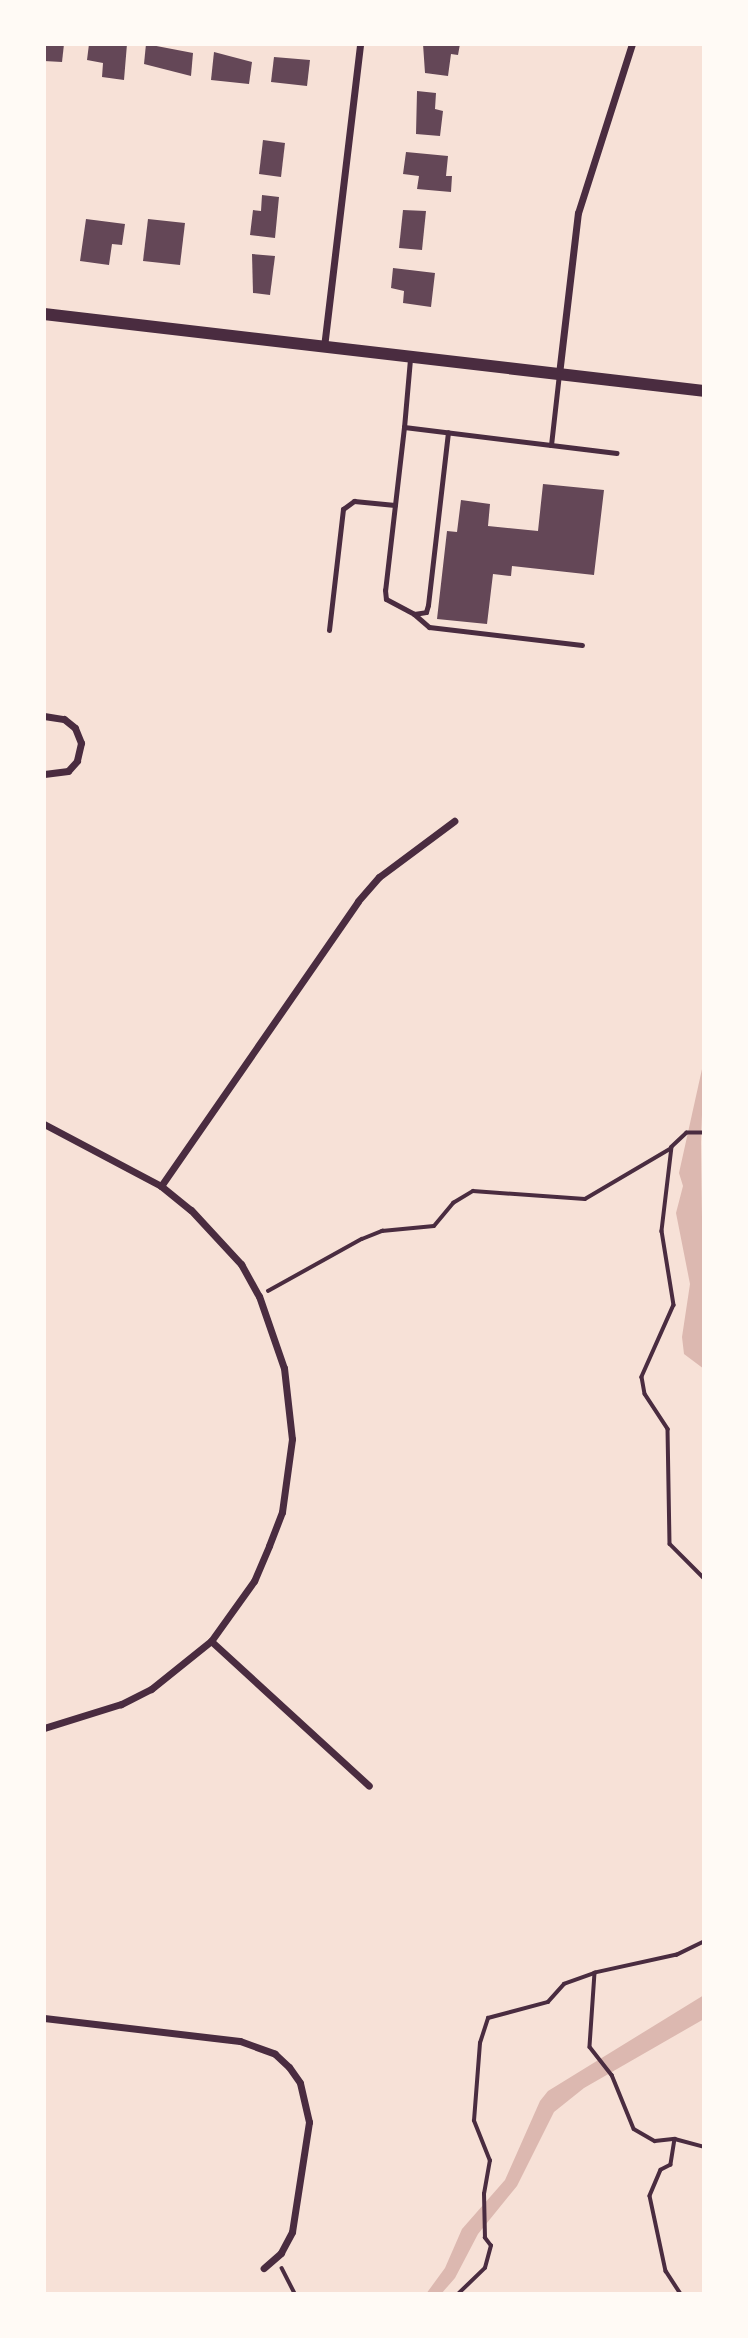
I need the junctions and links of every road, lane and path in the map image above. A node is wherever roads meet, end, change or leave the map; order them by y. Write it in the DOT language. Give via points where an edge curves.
graph roads {
  1 [pos="360,44"];
  2 [pos="632,44"];
  3 [pos="44,314"];
  4 [pos="324,347"];
  5 [pos="410,357"];
  6 [pos="559,374"];
  7 [pos="704,391"];
  8 [pos="404,427"];
  9 [pos="448,432"];
  10 [pos="551,445"];
  11 [pos="617,453"];
  12 [pos="395,505"];
  13 [pos="414,614"];
  14 [pos="329,630"];
  15 [pos="582,645"];
  16 [pos="44,716"];
  17 [pos="44,774"];
  18 [pos="454,821"];
  19 [pos="44,1124"];
  20 [pos="704,1133"];
  21 [pos="672,1147"];
  22 [pos="161,1186"];
  23 [pos="259,1296"];
  24 [pos="704,1578"];
  25 [pos="211,1641"];
  26 [pos="44,1728"];
  27 [pos="369,1786"];
  28 [pos="704,1941"];
  29 [pos="595,1973"];
  30 [pos="44,2018"];
  31 [pos="675,2139"];
  32 [pos="704,2147"];
  33 [pos="277,2257"];
  34 [pos="264,2268"];
  35 [pos="295,2294"];
  36 [pos="458,2294"];
  37 [pos="681,2294"];
  1 -- 4 [label="street"];
  2 -- 6 [label="street" via="578,213"];
  3 -- 4 [label="street"];
  4 -- 5 [label="street"];
  5 -- 6 [label="street"];
  5 -- 8 [label="lane"];
  6 -- 7 [label="street"];
  6 -- 10 [label="lane"];
  8 -- 9 [label="lane"];
  8 -- 12 [label="lane"];
  9 -- 10 [label="lane"];
  9 -- 13 [label="lane" via="428,604 426,612"];
  10 -- 11 [label="lane"];
  12 -- 13 [label="lane" via="386,599"];
  12 -- 14 [label="lane" via="354,501 343,509"];
  13 -- 15 [label="lane" via="429,627"];
  16 -- 17 [label="street" via="64,719 75,728 81,743 77,761 68,771"];
  18 -- 22 [label="street" via="379,877 358,901"];
  19 -- 22 [label="street"];
  20 -- 21 [label="path" via="688,1133"];
  21 -- 23 [label="path" via="585,1199 473,1191 453,1203 434,1226 382,1231"];
  21 -- 24 [label="path" via="662,1231 674,1305 642,1384 668,1429 670,1544"];
  22 -- 23 [label="street" via="216,1234"];
  23 -- 25 [label="street" via="284,1368 292,1439 288,1476 282,1511 254,1581"];
  25 -- 26 [label="street" via="151,1689 121,1704"];
  25 -- 27 [label="street"];
  28 -- 29 [label="path" via="677,1955"];
  29 -- 31 [label="path" via="590,2047 612,2075 631,2111 634,2129 655,2141"];
  29 -- 36 [label="path" via="564,1984 548,2002 488,2018 480,2043 474,2121 490,2161 484,2206 491,2246 485,2267"];
  30 -- 33 [label="street" via="240,2041 258,2045 289,2067 300,2083 310,2122 292,2232"];
  31 -- 32 [label="path"];
  31 -- 37 [label="path" via="671,2165 661,2170 649,2196 666,2271"];
  33 -- 34 [label="street"];
  33 -- 35 [label="path"];
}
